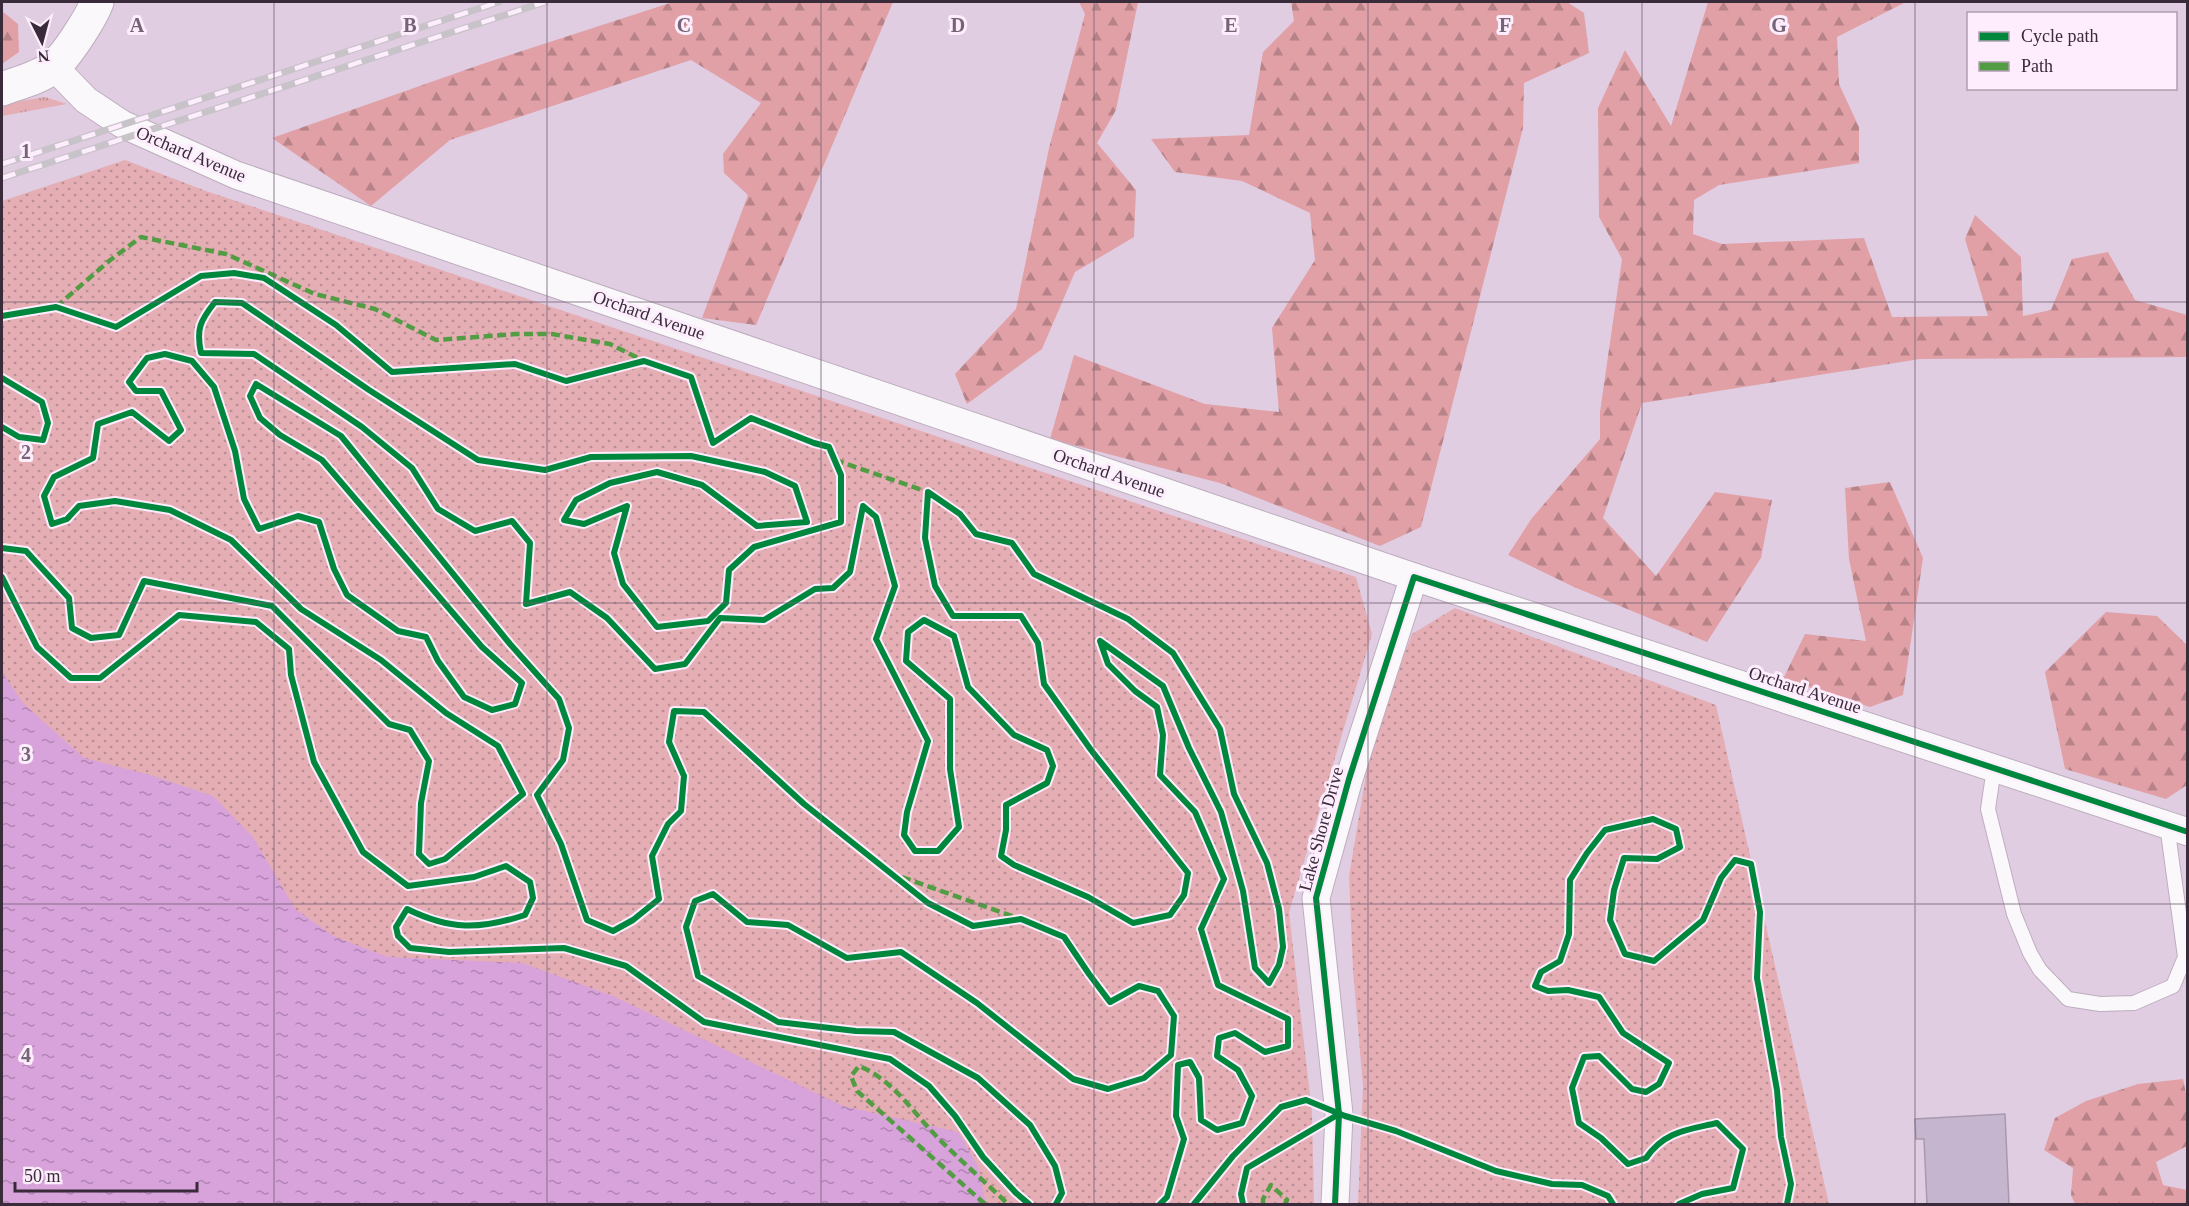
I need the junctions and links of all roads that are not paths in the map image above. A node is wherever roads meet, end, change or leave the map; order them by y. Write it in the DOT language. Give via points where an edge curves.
graph roads {
  1 [pos="97,2"];
  2 [pos="54,67"];
  3 [pos="2,89"];
  4 [pos="1414,577"];
  5 [pos="1994,768"];
  6 [pos="2177,829"];
  7 [pos="2186,960"];
  8 [pos="1335,1204"];
  1 -- 2 [label="street" via="90,20"];
  2 -- 3 [label="street"];
  2 -- 4 [label="street, Orchard Avenue" via="86,100 122,124 236,175"];
  4 -- 5 [label="street, Orchard Avenue"];
  4 -- 8 [label="street, Lake Shore Drive" via="1349,779 1316,898 1339,1114"];
  5 -- 6 [label="street, Orchard Avenue"];
  5 -- 7 [label="lane" via="1988,809 2014,914 2040,970 2068,999 2100,1004 2134,1003 2173,986"];
  6 -- 7 [label="lane"];
}
